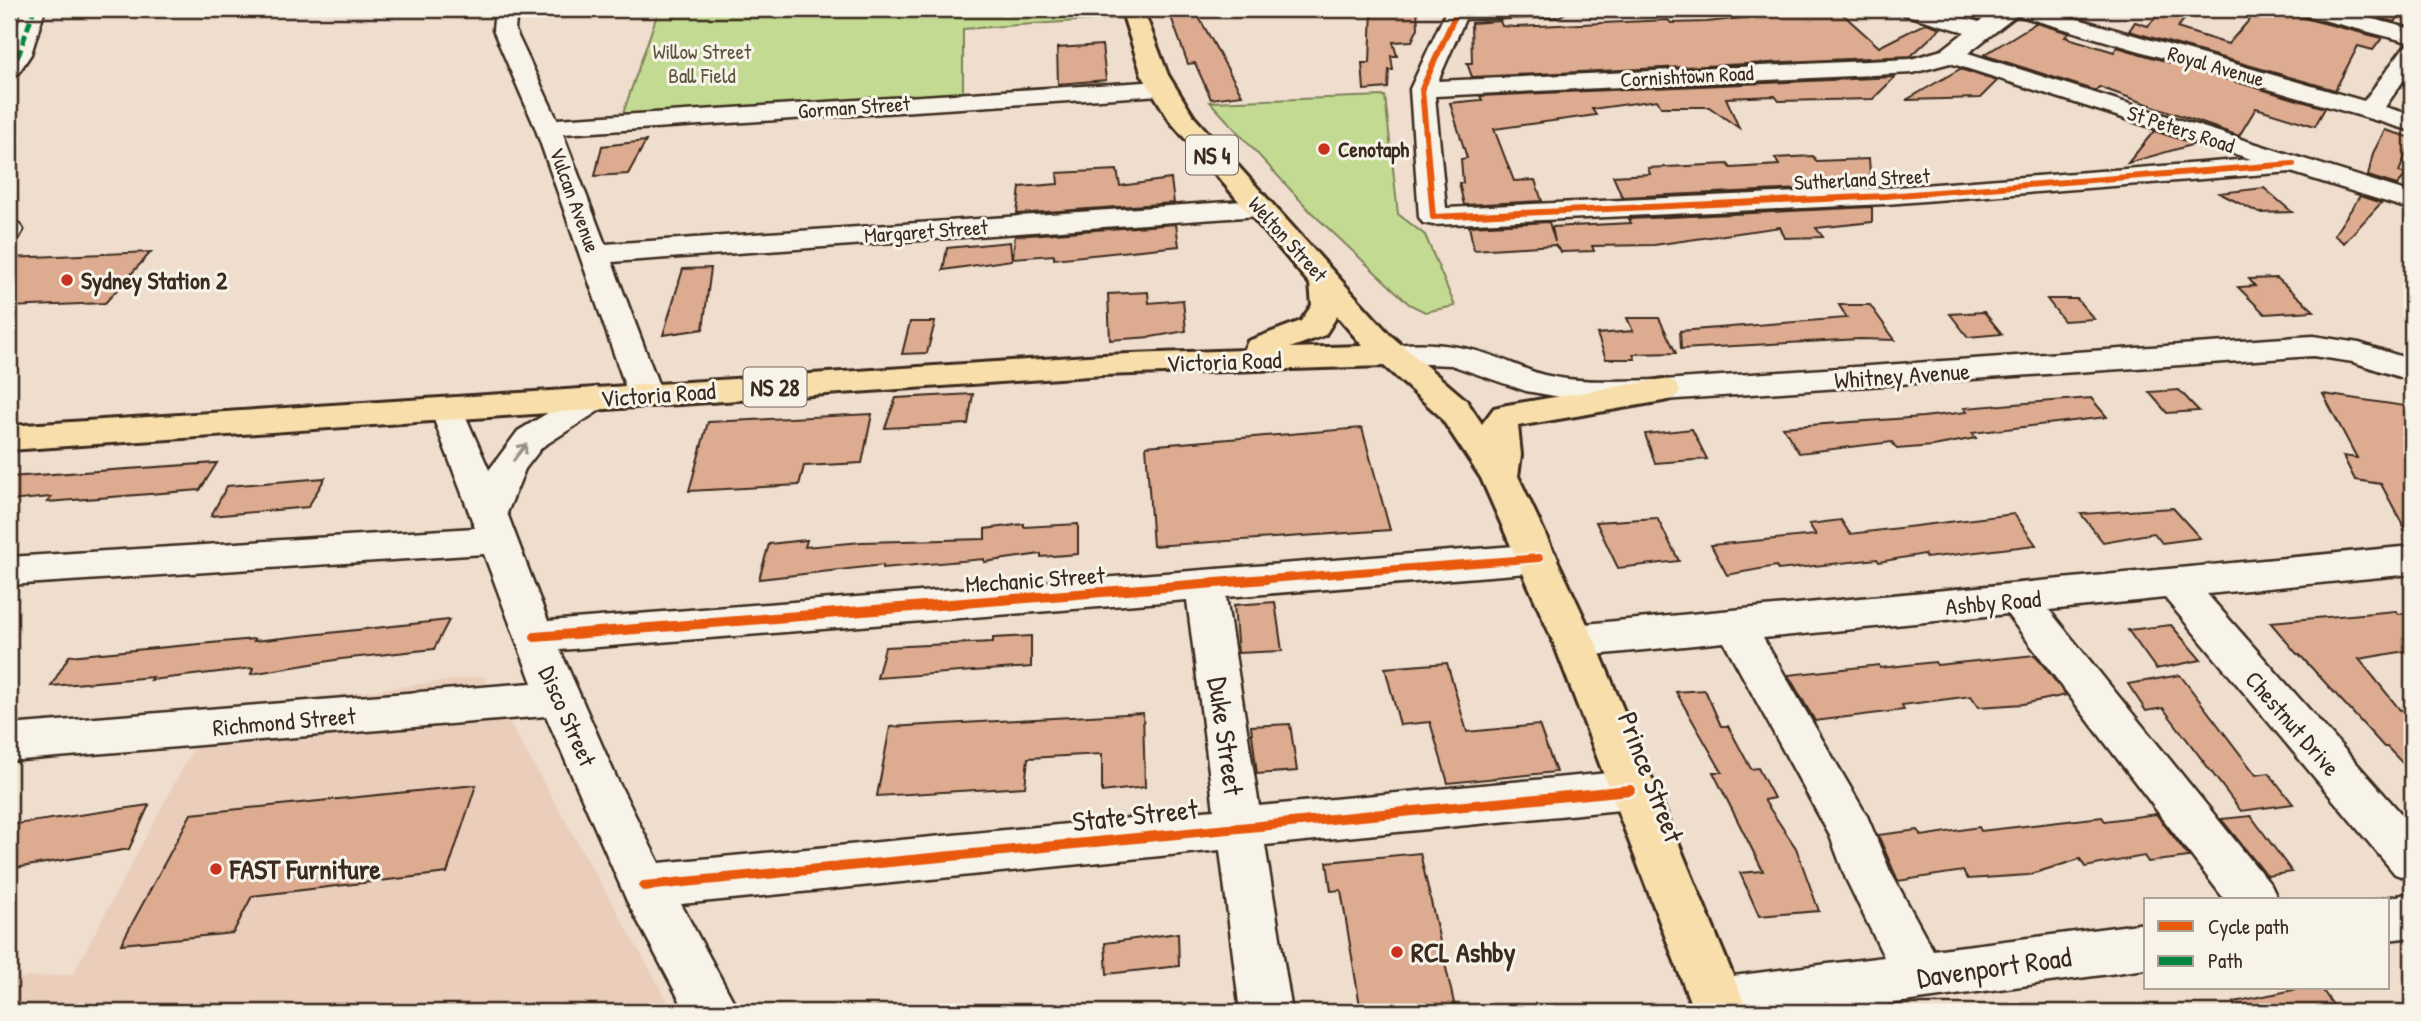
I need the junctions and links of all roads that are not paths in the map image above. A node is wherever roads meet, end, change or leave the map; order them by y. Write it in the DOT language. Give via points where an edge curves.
graph roads {
  1 [pos="34,9"];
  2 [pos="506,9"];
  3 [pos="1132,9"];
  4 [pos="1558,9"];
  5 [pos="1911,9"];
  6 [pos="2011,9"];
  7 [pos="2020,9"];
  8 [pos="2308,9"];
  9 [pos="1457,11"];
  10 [pos="1982,30"];
  11 [pos="2412,36"];
  12 [pos="2412,52"];
  13 [pos="1950,55"];
  14 [pos="9,70"];
  15 [pos="1161,88"];
  16 [pos="1422,89"];
  17 [pos="2369,111"];
  18 [pos="2412,123"];
  19 [pos="548,127"];
  20 [pos="2293,164"];
  21 [pos="2412,202"];
  22 [pos="1258,208"];
  23 [pos="594,254"];
  24 [pos="1325,280"];
  25 [pos="1392,355"];
  26 [pos="1203,361"];
  27 [pos="2412,371"];
  28 [pos="1662,390"];
  29 [pos="645,394"];
  30 [pos="596,398"];
  31 [pos="447,409"];
  32 [pos="9,438"];
  33 [pos="1499,476"];
  34 [pos="495,526"];
  35 [pos="1539,558"];
  36 [pos="2412,560"];
  37 [pos="9,571"];
  38 [pos="1205,585"];
  39 [pos="2176,585"];
  40 [pos="2018,599"];
  41 [pos="1735,626"];
  42 [pos="535,637"];
  43 [pos="1574,641"];
  44 [pos="559,698"];
  45 [pos="9,743"];
  46 [pos="1630,790"];
  47 [pos="1239,828"];
  48 [pos="2412,859"];
  49 [pos="644,886"];
  50 [pos="2252,898"];
  51 [pos="2412,915"];
  52 [pos="2390,918"];
  53 [pos="2144,946"];
  54 [pos="1920,977"];
  55 [pos="1719,1008"];
  56 [pos="713,1012"];
  57 [pos="1266,1012"];
  1 -- 14 [label="street"];
  2 -- 19 [label="street, Vulcan Avenue" via="504,30"];
  3 -- 15 [label="main road, Welton Street / NS 4"];
  4 -- 9 [label="street"];
  5 -- 10 [label="street"];
  6 -- 10 [label="street"];
  7 -- 17 [label="street, Royal Avenue"];
  8 -- 11 [label="street"];
  9 -- 16 [label="street"];
  10 -- 13 [label="street"];
  12 -- 17 [label="street"];
  13 -- 16 [label="street, Cornishtown Road" via="1903,66"];
  13 -- 20 [label="street, St Peters Road"];
  15 -- 19 [label="street, Gorman Street"];
  15 -- 22 [label="main road, Welton Street / NS 4" via="1183,121"];
  16 -- 20 [label="street, Sutherland Street" via="1433,217 1886,196"];
  17 -- 18 [label="street, Royal Avenue"];
  19 -- 23 [label="street, Vulcan Avenue"];
  20 -- 21 [label="street, St Peters Road"];
  22 -- 23 [label="street, Margaret Street"];
  22 -- 24 [label="main road, Welton Street / NS 4"];
  23 -- 29 [label="street, Vulcan Avenue"];
  24 -- 25 [label="main road, Welton Street / NS 4"];
  24 -- 26 [label="main road" via="1328,305 1313,328 1283,342"];
  25 -- 26 [label="main road, Victoria Road / NS 28"];
  25 -- 28 [label="street, Whitney Avenue" via="1451,355 1538,384 1578,390"];
  25 -- 33 [label="main road, Prince Street / NS 4" via="1452,408"];
  26 -- 29 [label="main road, Victoria Road / NS 28"];
  27 -- 28 [label="street, Whitney Avenue" via="2359,353 2313,346"];
  28 -- 33 [label="main road" via="1507,416 1499,426 1503,454"];
  29 -- 30 [label="main road, Victoria Road / NS 28"];
  30 -- 31 [label="main road, Victoria Road / NS 28"];
  34 -- 30 [label="street, one-way" via="509,466 530,439"];
  31 -- 32 [label="main road, Victoria Road / NS 28"];
  31 -- 34 [label="street, Disco Street"];
  33 -- 35 [label="main road, Prince Street / NS 4"];
  34 -- 37 [label="street"];
  34 -- 42 [label="street, Disco Street"];
  35 -- 38 [label="street, Mechanic Street"];
  35 -- 43 [label="main road, Prince Street / NS 4"];
  36 -- 39 [label="street, Ashby Road"];
  38 -- 42 [label="street, Mechanic Street"];
  38 -- 47 [label="street, Duke Street"];
  39 -- 40 [label="street, Ashby Road"];
  39 -- 48 [label="street, Chestnut Drive"];
  40 -- 41 [label="street, Ashby Road"];
  40 -- 50 [label="street"];
  41 -- 43 [label="street, Ashby Road"];
  41 -- 54 [label="street" via="1851,830 1870,879"];
  42 -- 44 [label="street, Disco Street"];
  43 -- 46 [label="main road, Prince Street / NS 4"];
  44 -- 45 [label="street, Richmond Street"];
  44 -- 49 [label="street, Disco Street"];
  46 -- 47 [label="street, State Street"];
  46 -- 55 [label="main road, Prince Street / NS 4"];
  47 -- 49 [label="street, State Street"];
  47 -- 57 [label="street, Duke Street"];
  49 -- 56 [label="street, Disco Street"];
  51 -- 52 [label="street"];
  53 -- 54 [label="street, Davenport Road"];
  54 -- 55 [label="street, Davenport Road"];
}
